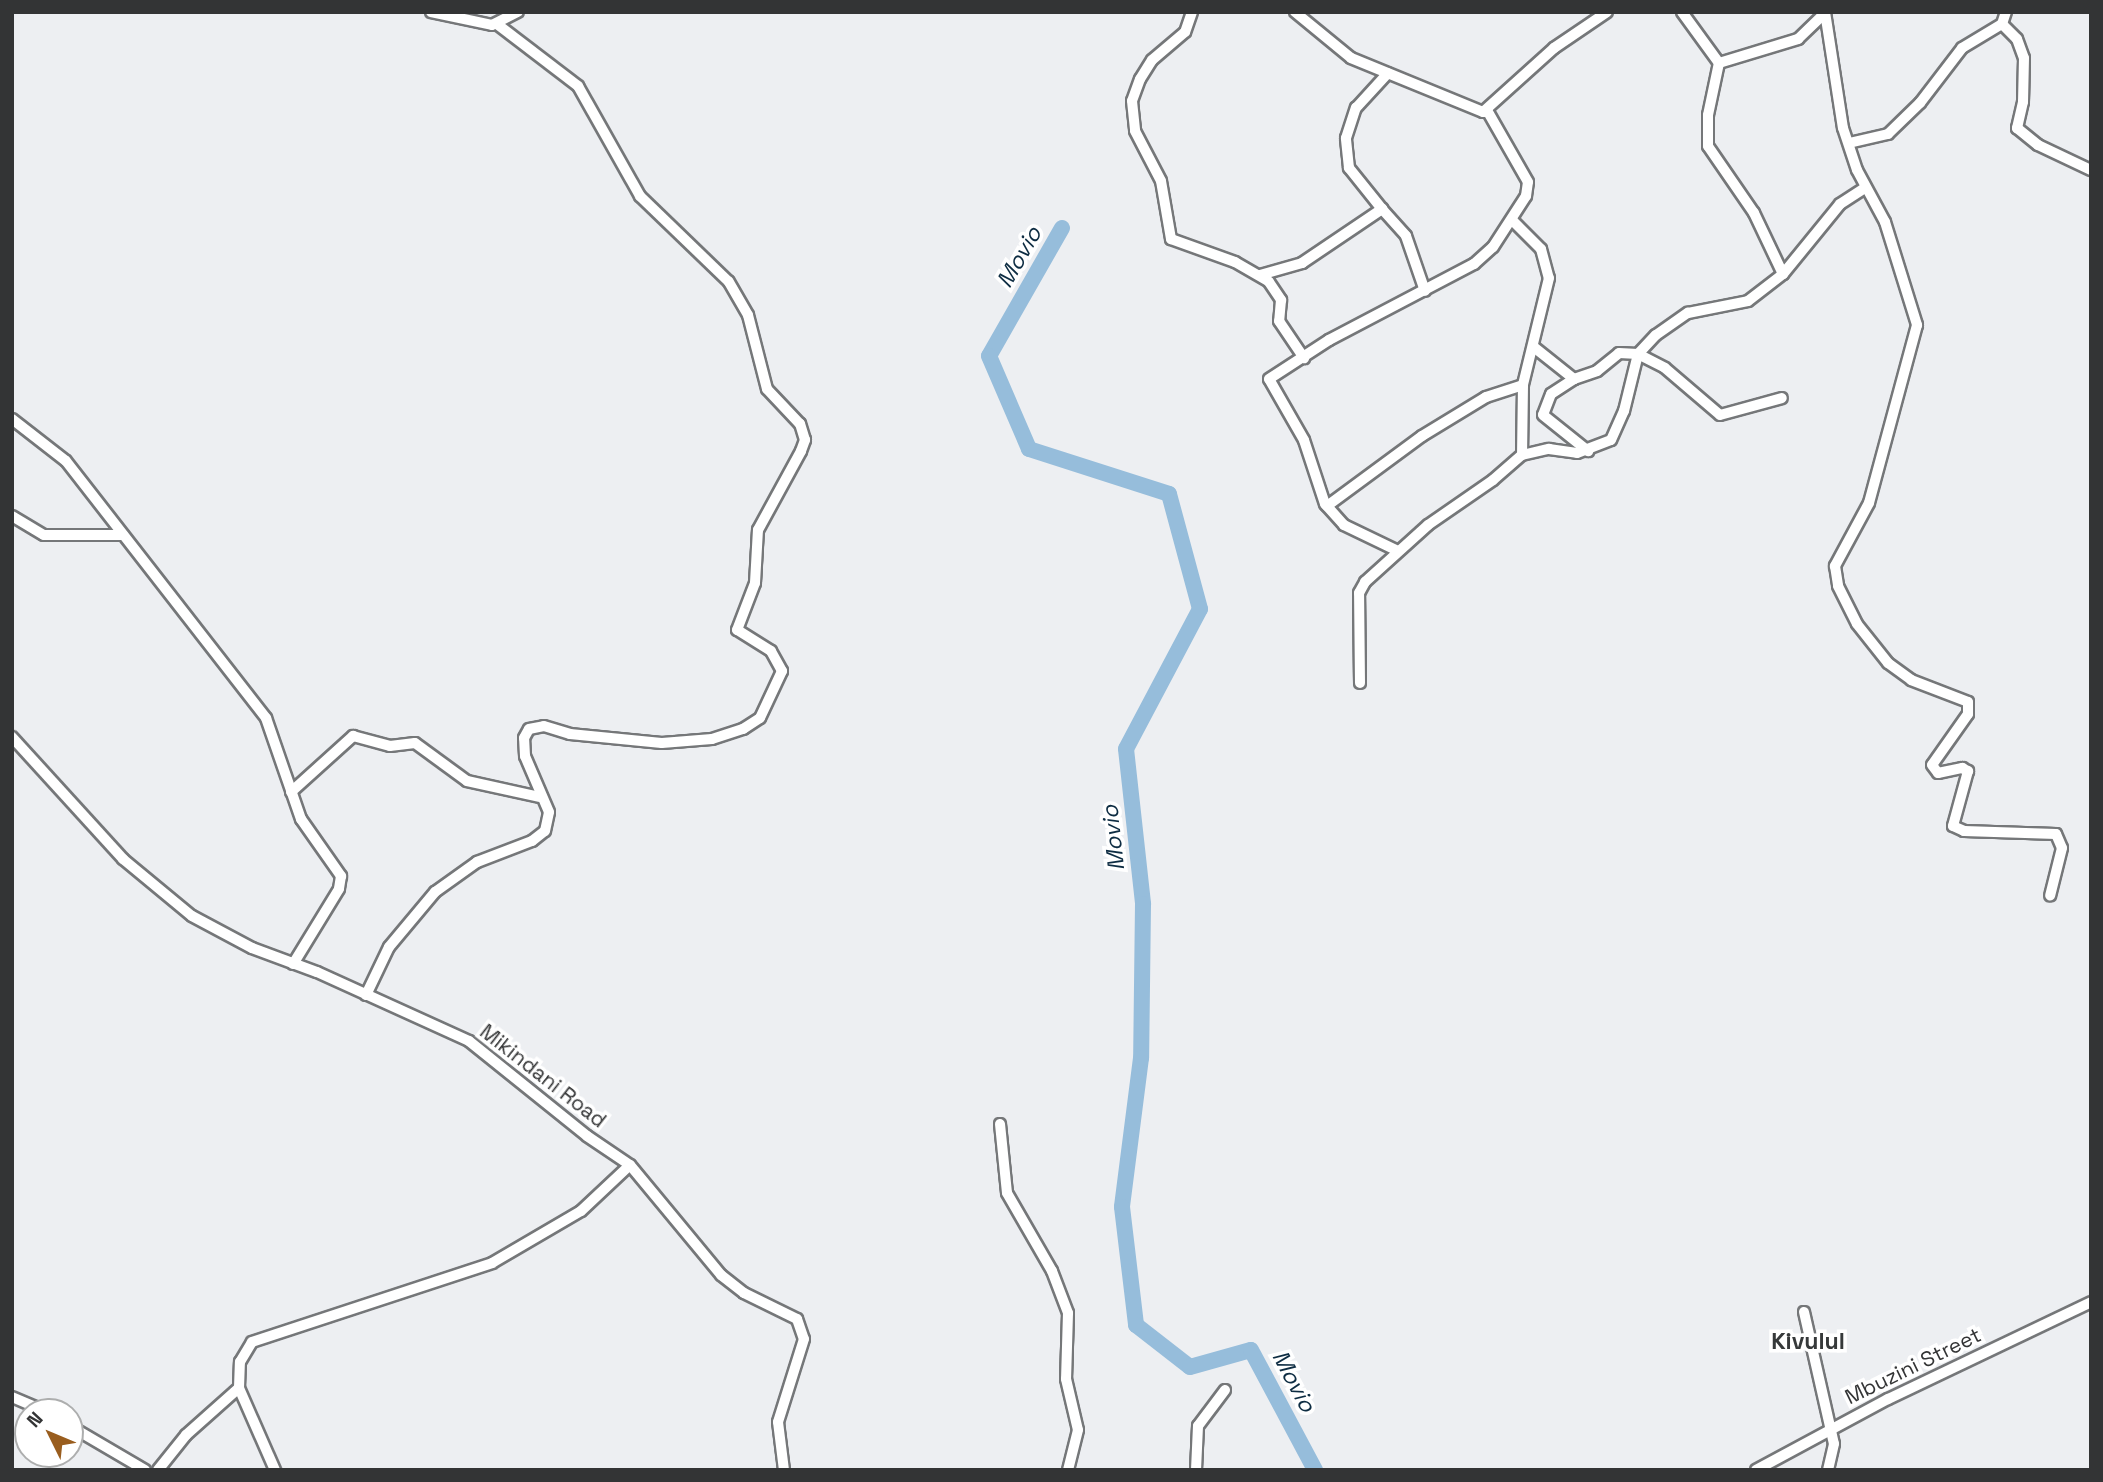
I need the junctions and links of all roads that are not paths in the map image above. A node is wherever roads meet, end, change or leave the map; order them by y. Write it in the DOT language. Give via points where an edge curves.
graph roads {
  1 [pos="430,12"];
  2 [pos="518,12"];
  3 [pos="1192,12"];
  4 [pos="1295,12"];
  5 [pos="1607,12"];
  6 [pos="1682,12"];
  7 [pos="2006,12"];
  8 [pos="1825,13"];
  9 [pos="497,23"];
  10 [pos="2001,24"];
  11 [pos="1719,63"];
  12 [pos="1388,73"];
  13 [pos="1487,110"];
  14 [pos="1849,143"];
  15 [pos="2091,170"];
  16 [pos="1865,188"];
  17 [pos="1382,209"];
  18 [pos="1512,220"];
  19 [pos="1783,274"];
  20 [pos="1260,275"];
  21 [pos="1425,291"];
  22 [pos="1535,348"];
  23 [pos="1638,354"];
  24 [pos="1304,358"];
  25 [pos="1574,379"];
  26 [pos="1523,385"];
  27 [pos="1782,398"];
  28 [pos="12,419"];
  29 [pos="1588,451"];
  30 [pos="1522,455"];
  31 [pos="1327,506"];
  32 [pos="12,516"];
  33 [pos="123,535"];
  34 [pos="1398,551"];
  35 [pos="1360,683"];
  36 [pos="12,737"];
  37 [pos="291,792"];
  38 [pos="540,797"];
  39 [pos="2050,896"];
  40 [pos="293,964"];
  41 [pos="366,995"];
  42 [pos="1000,1124"];
  43 [pos="630,1165"];
  44 [pos="2091,1302"];
  45 [pos="1804,1312"];
  46 [pos="239,1388"];
  47 [pos="1225,1390"];
  48 [pos="1831,1429"];
  49 [pos="84,1434"];
  50 [pos="145,1470"];
  51 [pos="158,1470"];
  52 [pos="275,1470"];
  53 [pos="784,1470"];
  54 [pos="1068,1470"];
  55 [pos="1196,1470"];
  56 [pos="1756,1470"];
  57 [pos="1828,1470"];
  1 -- 9 [label="street" via="473,24"];
  2 -- 9 [label="street"];
  3 -- 20 [label="street" via="1185,32 1160,52 1140,79 1132,101 1133,122 1161,181 1171,239"];
  4 -- 12 [label="street" via="1344,53"];
  5 -- 13 [label="street" via="1537,62"];
  6 -- 11 [label="street"];
  7 -- 10 [label="street"];
  8 -- 11 [label="street" via="1798,39"];
  8 -- 14 [label="street" via="1838,107"];
  9 -- 38 [label="street" via="578,86 640,196 728,281 748,315 762,377 800,424 805,440 758,530 755,583 737,630 779,660 779,682 760,718 743,729 694,743 614,740 544,726 529,729 524,738 525,756"];
  10 -- 14 [label="street" via="1962,48 1920,103 1888,134"];
  10 -- 15 [label="street" via="2017,39 2024,58 2017,128 2038,145"];
  11 -- 19 [label="street" via="1708,115 1708,146 1754,213"];
  12 -- 13 [label="street" via="1475,111"];
  12 -- 17 [label="street" via="1356,108 1346,138 1349,168"];
  13 -- 18 [label="street" via="1528,182 1526,196"];
  14 -- 16 [label="street"];
  16 -- 19 [label="street" via="1836,209"];
  16 -- 39 [label="street" via="1885,222 1917,325 1870,503 1835,566 1838,586 1857,624 1888,663 1912,681 1968,702 1968,713 1932,765 1938,773 1968,771 1953,826 1964,831 2056,834 2062,848"];
  17 -- 20 [label="street" via="1302,263"];
  17 -- 21 [label="street" via="1406,236"];
  18 -- 21 [label="street" via="1484,256"];
  18 -- 22 [label="street" via="1532,235 1547,265 1549,290"];
  19 -- 23 [label="street" via="1748,301 1678,318"];
  20 -- 24 [label="street" via="1278,292 1279,321"];
  21 -- 24 [label="street" via="1329,340"];
  22 -- 25 [label="street"];
  22 -- 26 [label="street"];
  23 -- 25 [label="street" via="1619,353 1597,371"];
  23 -- 27 [label="street" via="1665,368 1720,415 1756,401"];
  23 -- 29 [label="street" via="1618,427 1611,440"];
  24 -- 31 [label="street" via="1268,382 1304,440"];
  25 -- 29 [label="street" via="1551,394 1543,415"];
  26 -- 30 [label="street"];
  26 -- 31 [label="street" via="1486,397 1422,436"];
  28 -- 33 [label="street" via="66,461"];
  29 -- 30 [label="street" via="1536,450"];
  30 -- 34 [label="street"];
  31 -- 34 [label="street" via="1350,528"];
  32 -- 33 [label="street" via="44,535"];
  33 -- 37 [label="street" via="253,696 266,718"];
  34 -- 35 [label="street" via="1359,593"];
  36 -- 40 [label="street, Mikindani Road" via="123,859 167,897 252,948"];
  37 -- 38 [label="street" via="353,736 390,746 415,743 467,781"];
  37 -- 40 [label="street" via="305,827 341,883"];
  38 -- 41 [label="street" via="549,812 541,836 477,862 435,892 389,947"];
  40 -- 41 [label="street, Mikindani Road"];
  41 -- 43 [label="street, Mikindani Road" via="469,1041"];
  42 -- 54 [label="street" via="1007,1193 1052,1271 1068,1312 1066,1380 1078,1430"];
  43 -- 46 [label="street" via="581,1211 492,1263 252,1342 240,1362"];
  43 -- 53 [label="street, Mikindani Road" via="721,1275 744,1293 797,1319 804,1329 778,1422"];
  44 -- 48 [label="street, Mbuzini Street"];
  45 -- 48 [label="street"];
  46 -- 51 [label="street" via="186,1435"];
  46 -- 52 [label="street"];
  47 -- 55 [label="street" via="1198,1426"];
  48 -- 56 [label="street, Mbuzini Street"];
  48 -- 57 [label="street" via="1833,1456"];
  49 -- 50 [label="street"];
}
